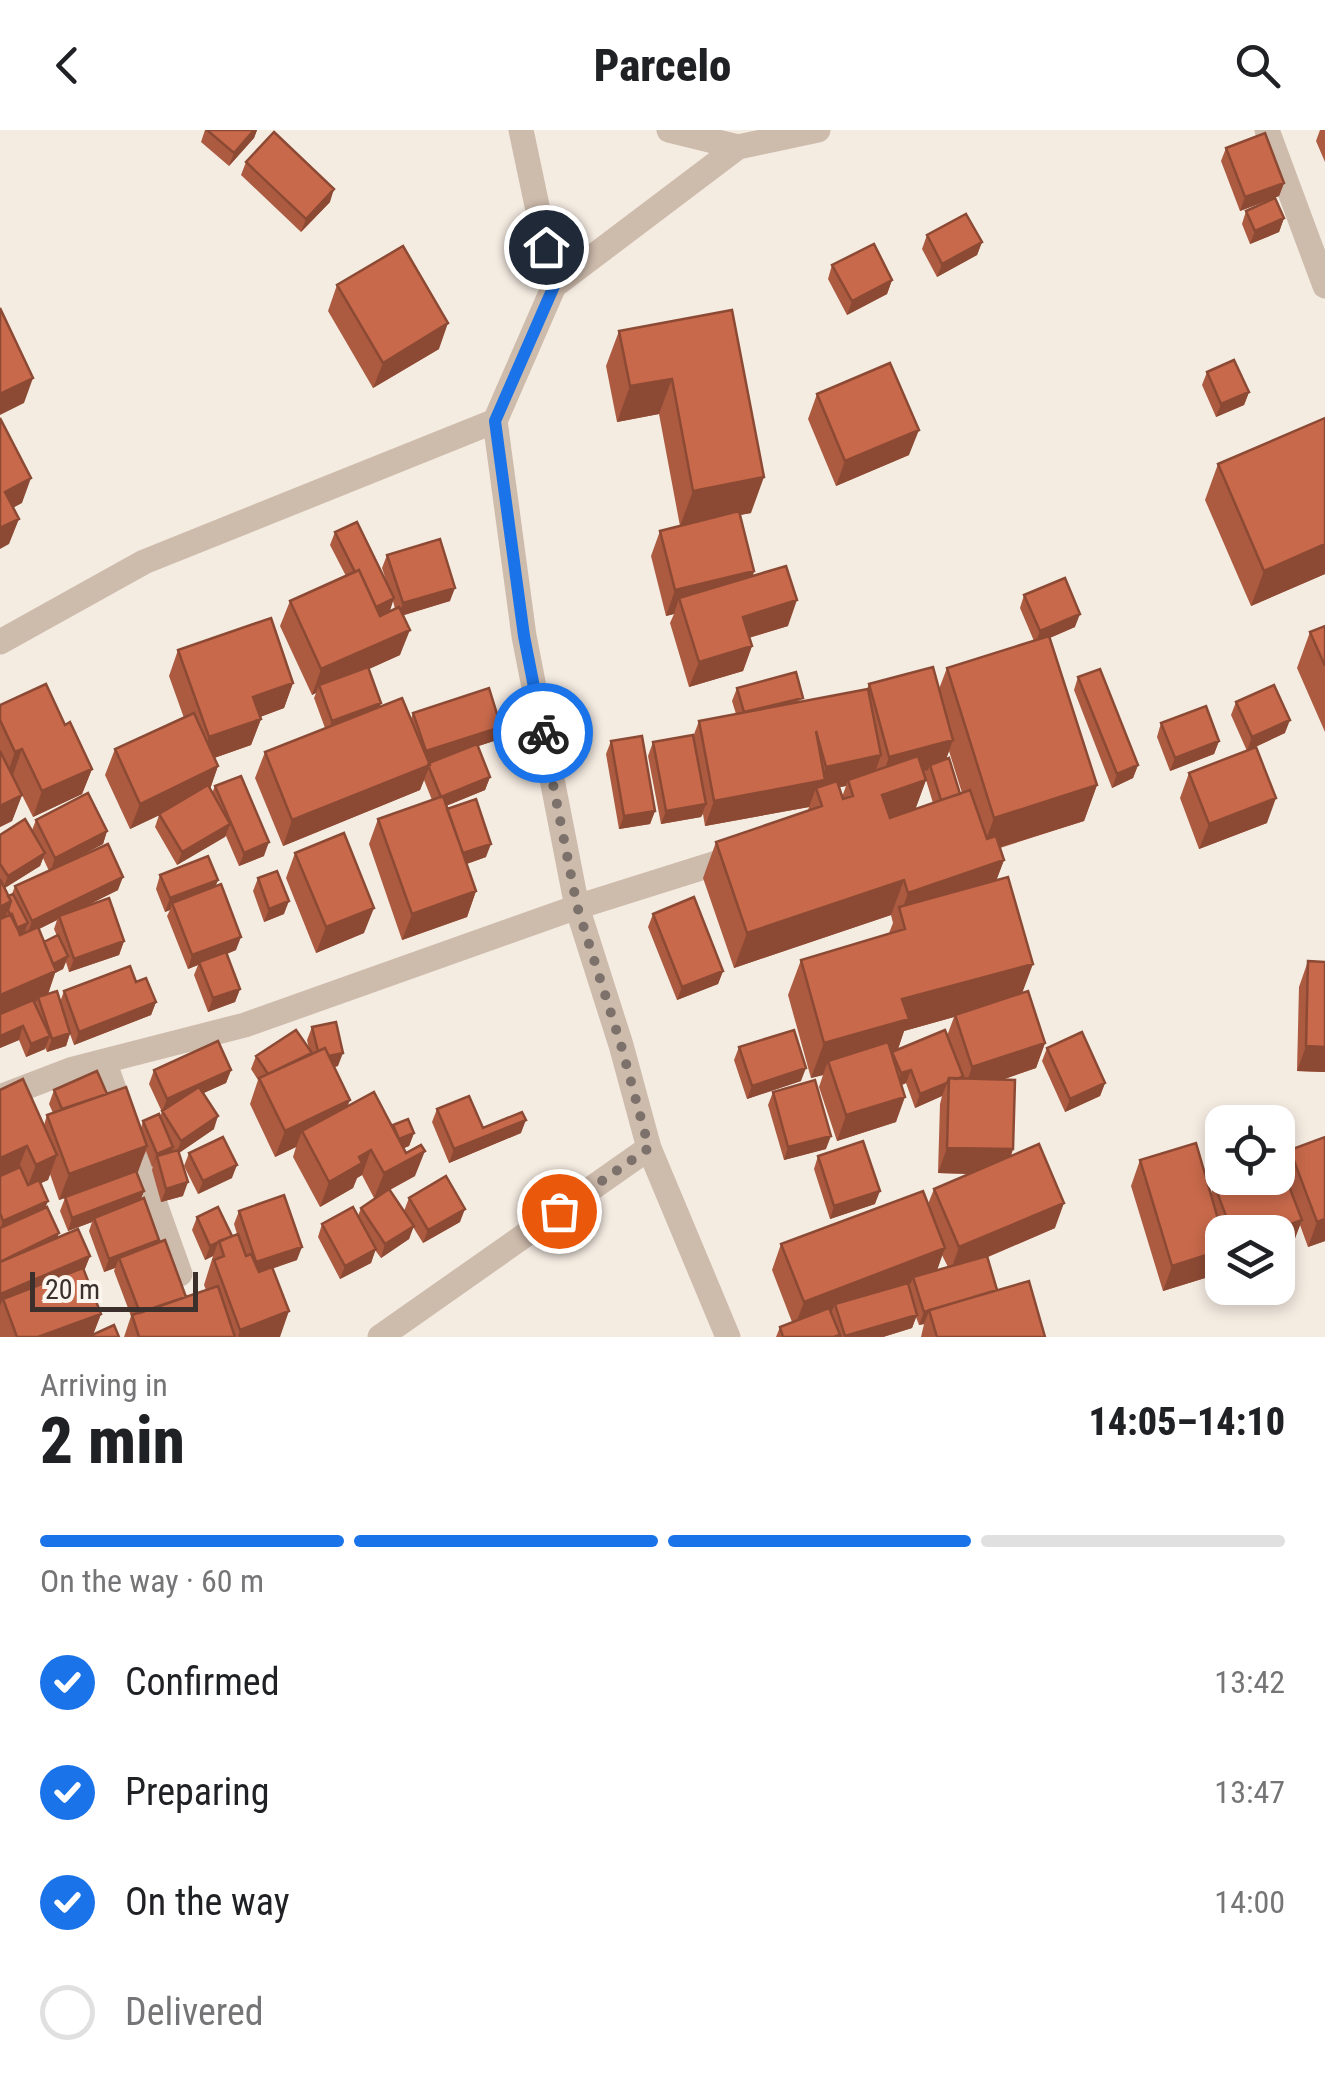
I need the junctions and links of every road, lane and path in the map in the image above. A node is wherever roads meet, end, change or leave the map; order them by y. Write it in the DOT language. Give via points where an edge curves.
graph roads {
  1 [pos="521,130"];
  2 [pos="670,130"];
  3 [pos="818,130"];
  4 [pos="1267,130"];
  5 [pos="738,147"];
  6 [pos="554,286"];
  7 [pos="1325,286"];
  8 [pos="495,421"];
  9 [pos="0,642"];
  10 [pos="756,850"];
  11 [pos="577,906"];
  12 [pos="104,1062"];
  13 [pos="0,1097"];
  14 [pos="649,1148"];
  15 [pos="180,1274"];
  16 [pos="380,1337"];
  17 [pos="728,1337"];
  1 -- 6 [label="street"];
  2 -- 5 [label="street"];
  3 -- 5 [label="street"];
  4 -- 7 [label="street"];
  5 -- 6 [label="street"];
  6 -- 8 [label="street"];
  8 -- 9 [label="street" via="144,562"];
  8 -- 11 [label="street" via="524,636"];
  10 -- 11 [label="street"];
  11 -- 12 [label="street" via="245,1025"];
  11 -- 14 [label="street"];
  12 -- 13 [label="street"];
  12 -- 15 [label="street"];
  14 -- 16 [label="street"];
  14 -- 17 [label="street"];
}
